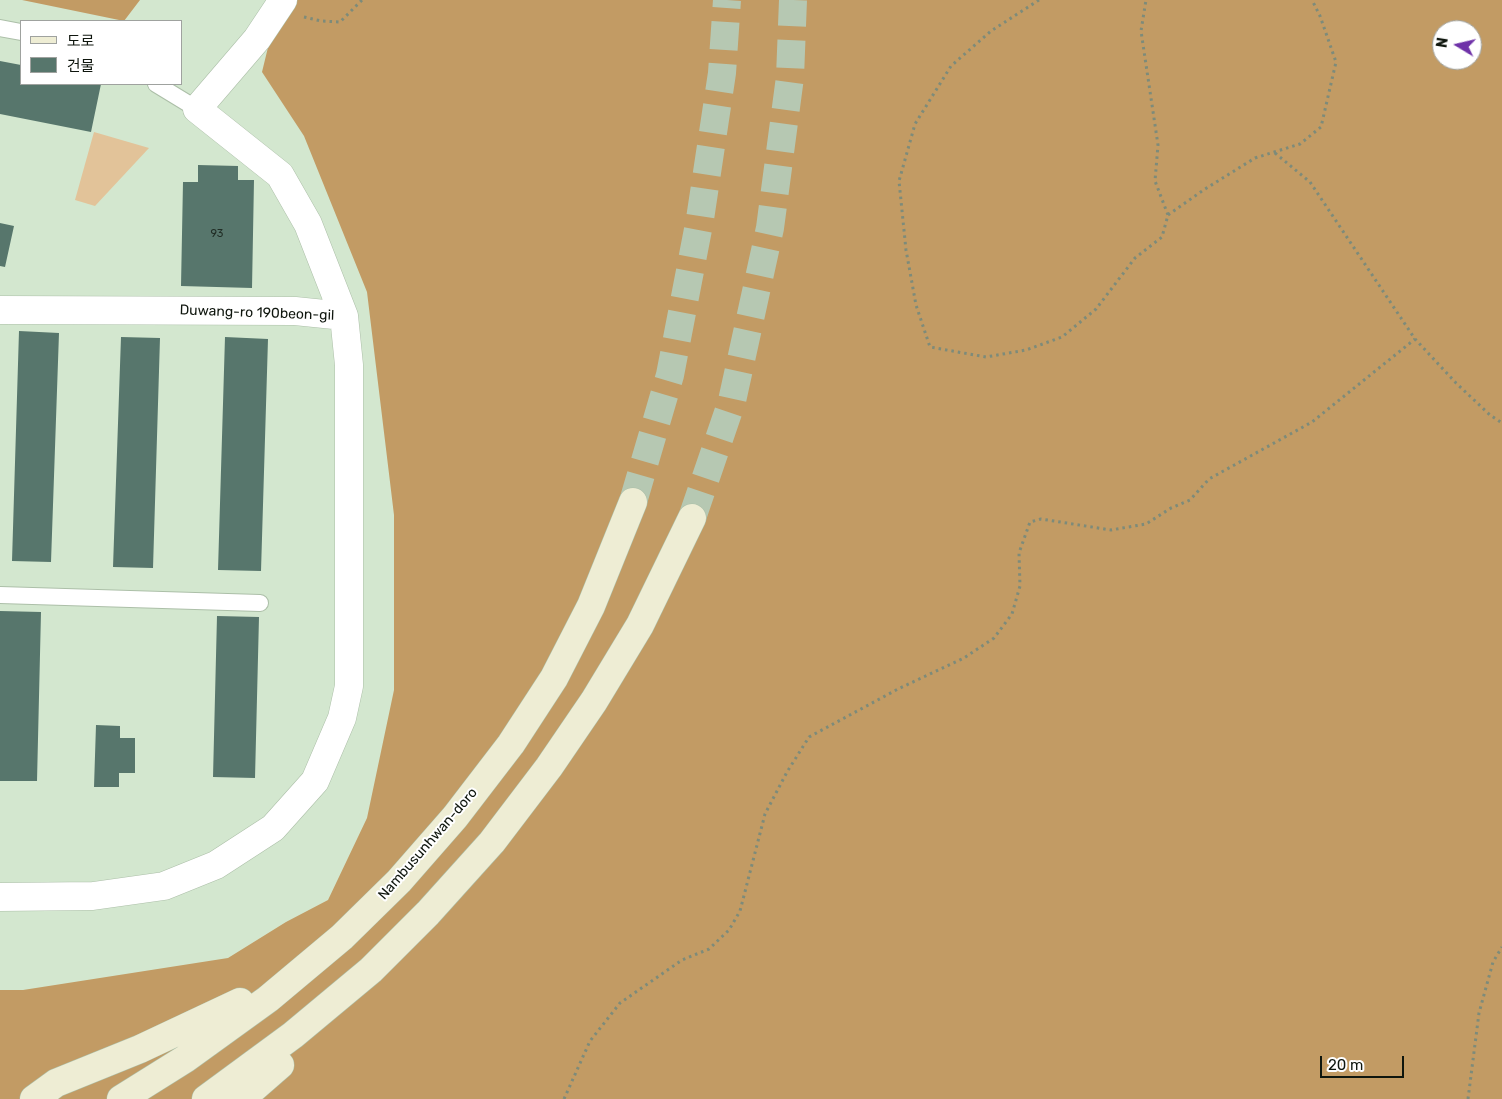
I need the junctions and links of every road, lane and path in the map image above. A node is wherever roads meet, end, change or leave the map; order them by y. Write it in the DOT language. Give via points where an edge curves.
graph roads {
  1 [pos="362,0"];
  2 [pos="1039,0"];
  3 [pos="1146,0"];
  4 [pos="1312,0"];
  5 [pos="292,7"];
  6 [pos="0,28"];
  7 [pos="20,32"];
  8 [pos="158,85"];
  9 [pos="197,109"];
  10 [pos="1275,153"];
  11 [pos="1168,214"];
  12 [pos="0,310"];
  13 [pos="344,316"];
  14 [pos="1416,339"];
  15 [pos="1502,423"];
  16 [pos="633,502"];
  17 [pos="692,518"];
  18 [pos="0,595"];
  19 [pos="260,603"];
  20 [pos="0,897"];
  21 [pos="428,913"];
  22 [pos="342,937"];
  23 [pos="1502,947"];
  24 [pos="34,1099"];
  25 [pos="121,1099"];
  26 [pos="206,1099"];
  27 [pos="241,1099"];
  28 [pos="564,1099"];
  29 [pos="1468,1099"];
  1 -- 5 [label="path" via="340,22 305,18"];
  2 -- 11 [label="path" via="991,31 951,66 915,124 899,181 906,250 916,304 930,347 986,357 1026,350 1062,338 1096,309 1135,258 1162,237"];
  3 -- 11 [label="path" via="1140,31 1158,146 1155,181"];
  4 -- 10 [label="path" via="1336,62 1321,127 1300,144"];
  5 -- 9 [label="street" via="257,39"];
  6 -- 7 [label="lane"];
  8 -- 9 [label="lane"];
  9 -- 13 [label="street, Duwang-ro 190beon-gil" via="280,175 308,224"];
  10 -- 11 [label="path" via="1255,158"];
  10 -- 14 [label="path" via="1310,182"];
  12 -- 13 [label="street, Duwang-ro 190beon-gil" via="295,311"];
  13 -- 20 [label="street" via="349,365 349,686 342,718 314,781 273,828 216,865 164,886 93,896"];
  14 -- 15 [label="path" via="1456,383"];
  14 -- 28 [label="path" via="1312,422 1209,479 1190,500 1146,524 1111,530 1041,519 1030,522 1019,553 1020,586 1012,614 994,638 964,658 808,737 765,814 740,911 729,930 709,949 682,960 620,1002 590,1040"];
  16 -- 22 [label="main road, Nambusunhwan-doro" via="586,614 554,678 512,744 455,818"];
  17 -- 21 [label="main road" via="640,625 594,701 492,842"];
  18 -- 19 [label="lane"];
  21 -- 26 [label="main road" via="371,970 329,1006"];
  21 -- 27 [label="main road" via="366,981"];
  22 -- 24 [label="main road" via="294,971 249,997 148,1046 56,1083"];
  22 -- 25 [label="main road, Nambusunhwan-doro" via="268,999 185,1059"];
  23 -- 29 [label="path" via="1493,962 1479,1013"];
}
